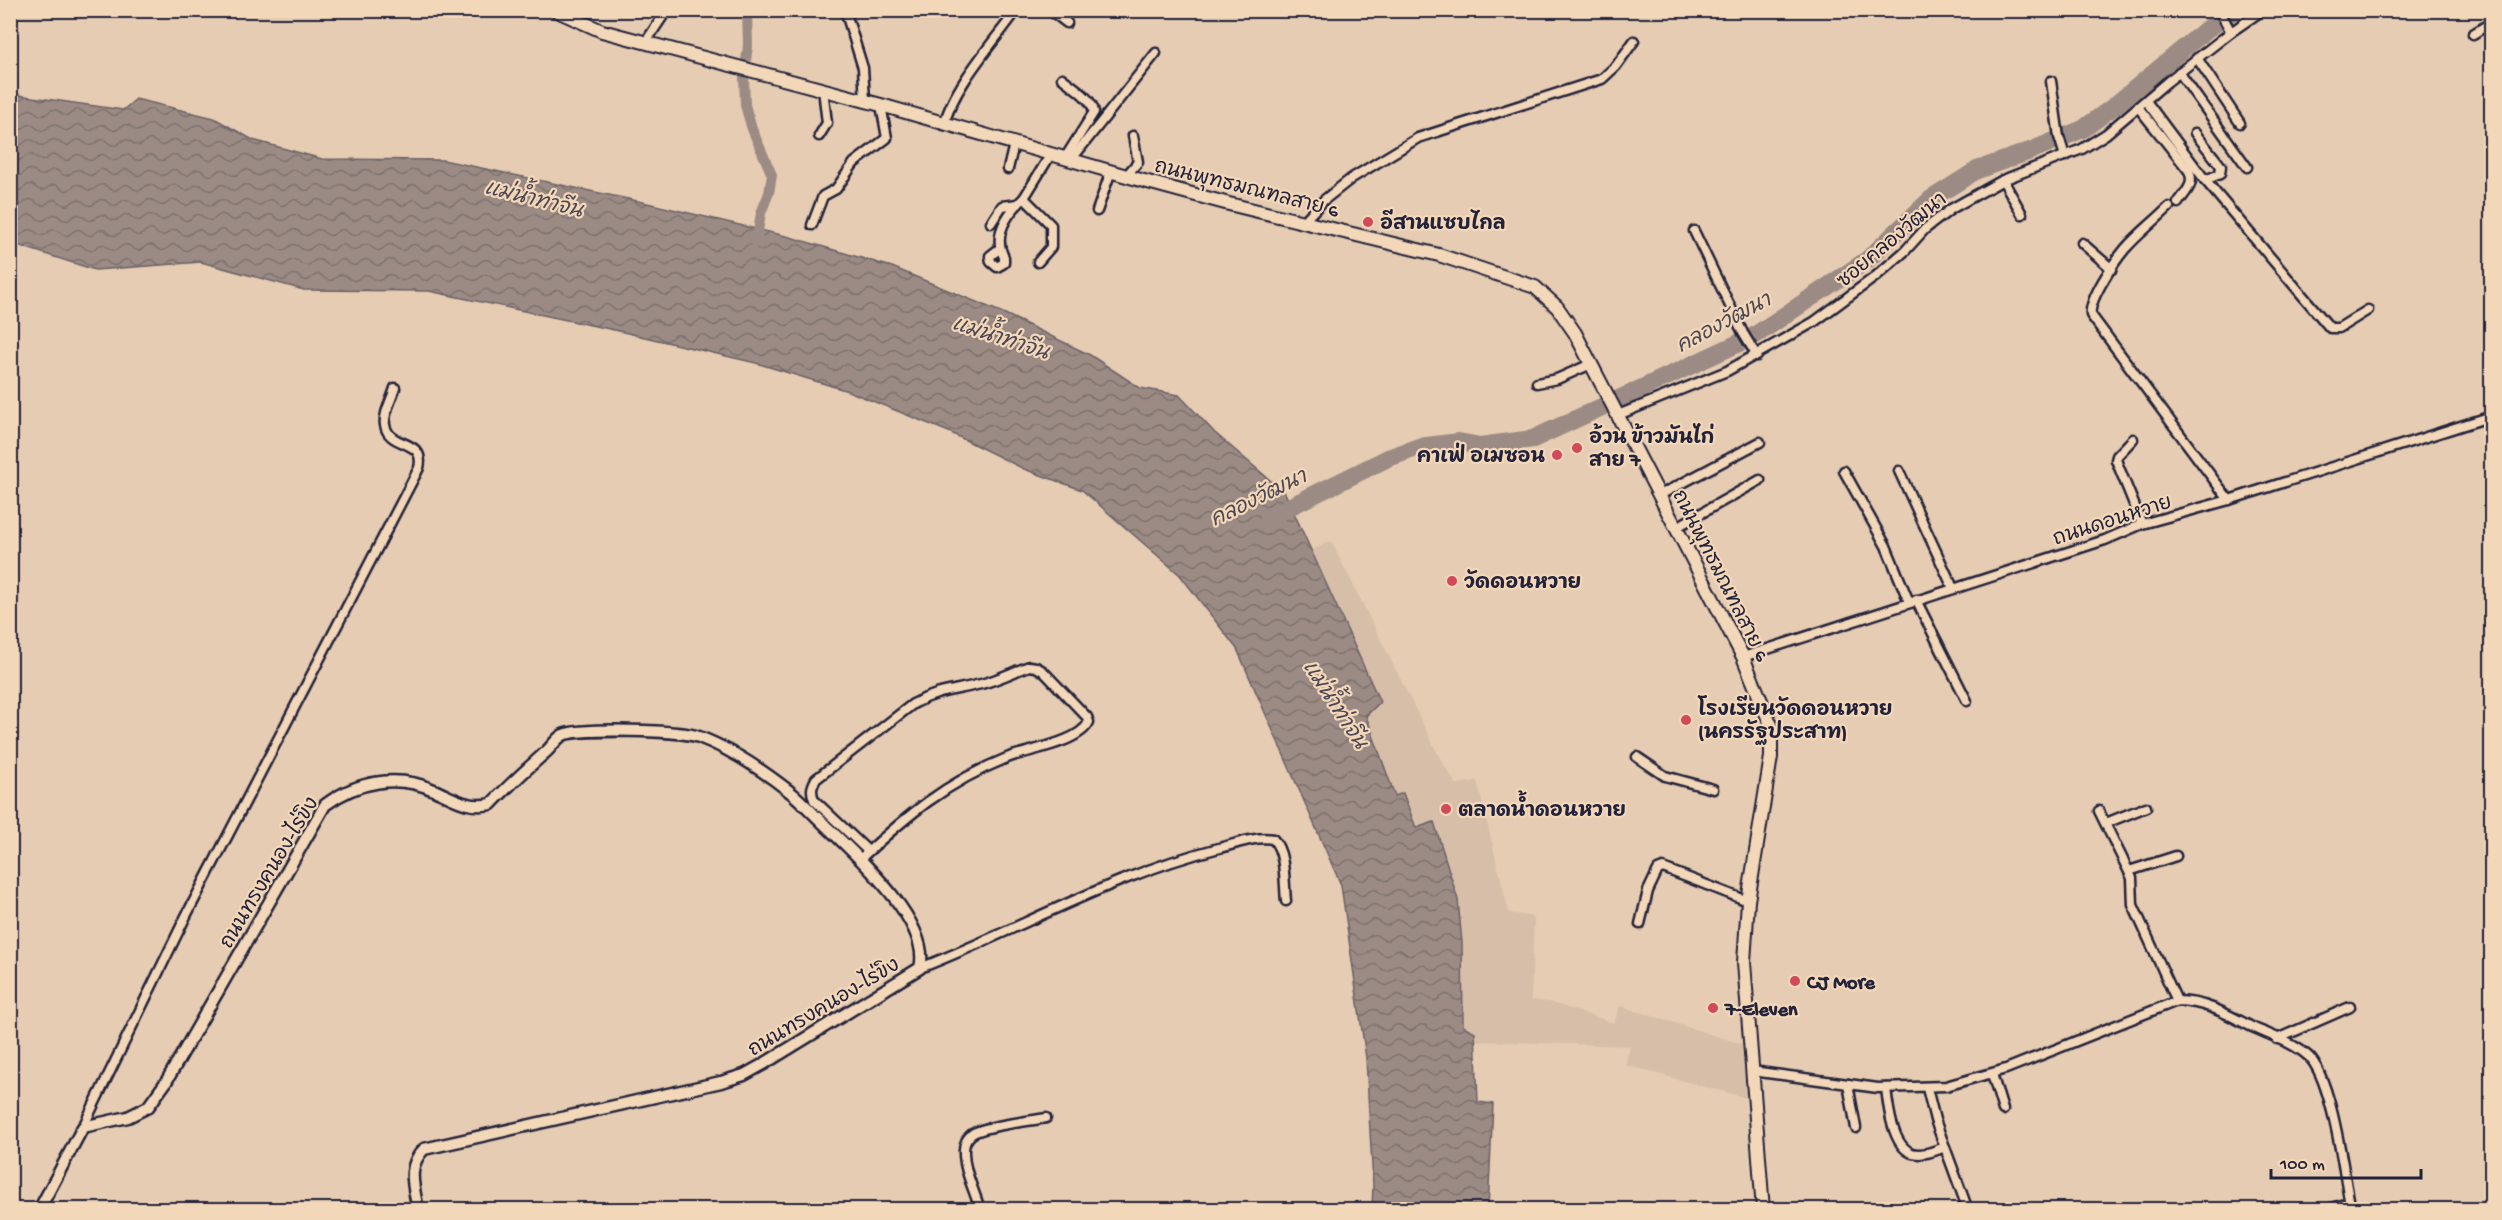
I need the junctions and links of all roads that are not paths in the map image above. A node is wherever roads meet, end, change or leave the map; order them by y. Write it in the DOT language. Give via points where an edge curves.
graph roads {
  1 [pos="555,10"];
  2 [pos="667,10"];
  3 [pos="845,10"];
  4 [pos="1017,10"];
  5 [pos="1050,10"];
  6 [pos="2263,10"];
  7 [pos="2219,11"];
  8 [pos="2492,22"];
  9 [pos="1067,23"];
  10 [pos="2228,28"];
  11 [pos="2473,34"];
  12 [pos="1634,40"];
  13 [pos="645,43"];
  14 [pos="1156,53"];
  15 [pos="2197,58"];
  16 [pos="2179,72"];
  17 [pos="1062,78"];
  18 [pos="2051,81"];
  19 [pos="823,89"];
  20 [pos="865,100"];
  21 [pos="2146,101"];
  22 [pos="881,105"];
  23 [pos="2138,107"];
  24 [pos="2240,123"];
  25 [pos="944,124"];
  26 [pos="2195,133"];
  27 [pos="819,135"];
  28 [pos="1133,135"];
  29 [pos="1014,144"];
  30 [pos="2064,153"];
  31 [pos="1051,154"];
  32 [pos="1068,159"];
  33 [pos="2247,167"];
  34 [pos="1008,169"];
  35 [pos="1111,171"];
  36 [pos="1126,176"];
  37 [pos="2002,180"];
  38 [pos="2205,180"];
  39 [pos="1021,201"];
  40 [pos="2178,203"];
  41 [pos="2169,207"];
  42 [pos="1097,211"];
  43 [pos="2022,214"];
  44 [pos="991,222"];
  45 [pos="1303,222"];
  46 [pos="812,225"];
  47 [pos="1694,231"];
  48 [pos="2082,243"];
  49 [pos="999,249"];
  50 [pos="1038,262"];
  51 [pos="2112,268"];
  52 [pos="2368,309"];
  53 [pos="1756,356"];
  54 [pos="1591,364"];
  55 [pos="1537,383"];
  56 [pos="395,388"];
  57 [pos="1613,406"];
  58 [pos="2492,416"];
  59 [pos="2133,439"];
  60 [pos="1760,442"];
  61 [pos="1844,471"];
  62 [pos="1899,471"];
  63 [pos="1760,480"];
  64 [pos="1660,495"];
  65 [pos="2229,500"];
  66 [pos="2142,525"];
  67 [pos="1677,528"];
  68 [pos="1953,588"];
  69 [pos="1913,601"];
  70 [pos="1743,657"];
  71 [pos="1967,701"];
  72 [pos="1637,757"];
  73 [pos="1713,789"];
  74 [pos="2146,807"];
  75 [pos="2099,811"];
  76 [pos="2106,824"];
  77 [pos="868,851"];
  78 [pos="2176,856"];
  79 [pos="860,859"];
  80 [pos="2129,871"];
  81 [pos="1286,901"];
  82 [pos="1748,902"];
  83 [pos="1640,924"];
  84 [pos="920,968"];
  85 [pos="2177,1001"];
  86 [pos="2350,1007"];
  87 [pos="2277,1039"];
  88 [pos="1752,1071"];
  89 [pos="1992,1074"];
  90 [pos="1848,1084"];
  91 [pos="1886,1088"];
  92 [pos="1927,1088"];
  93 [pos="2003,1110"];
  94 [pos="1046,1118"];
  95 [pos="83,1127"];
  96 [pos="1856,1128"];
  97 [pos="1945,1147"];
  98 [pos="2350,1206"];
  99 [pos="39,1209"];
  100 [pos="418,1209"];
  101 [pos="980,1209"];
  102 [pos="1763,1209"];
  103 [pos="1968,1209"];
  104 [pos="2325,1209"];
  1 -- 13 [label="main road, ถนนพุทธมณฑลสาย 6" via="603,31"];
  2 -- 13 [label="street"];
  3 -- 20 [label="street" via="863,68"];
  4 -- 25 [label="street" via="961,87"];
  5 -- 9 [label="street"];
  6 -- 10 [label="street, ซอยคลองวัฒนา"];
  7 -- 10 [label="street"];
  8 -- 11 [label="street"];
  10 -- 15 [label="street, ซอยคลองวัฒนา"];
  12 -- 45 [label="street" via="1602,79 1418,138 1352,178"];
  13 -- 19 [label="main road, ถนนพุทธมณฑลสาย 6"];
  14 -- 32 [label="street"];
  15 -- 16 [label="street, ซอยคลองวัฒนา"];
  15 -- 24 [label="street"];
  16 -- 21 [label="street, ซอยคลองวัฒนา"];
  16 -- 33 [label="street"];
  17 -- 32 [label="street" via="1088,100 1094,112"];
  18 -- 30 [label="street"];
  19 -- 20 [label="main road, ถนนพุทธมณฑลสาย 6"];
  19 -- 27 [label="street" via="827,123"];
  20 -- 22 [label="main road, ถนนพุทธมณฑลสาย 6"];
  21 -- 23 [label="street, ซอยคลองวัฒนา"];
  21 -- 38 [label="street"];
  22 -- 25 [label="main road, ถนนพุทธมณฑลสาย 6"];
  22 -- 46 [label="street" via="887,138 854,163 840,184 823,196"];
  23 -- 30 [label="street, ซอยคลองวัฒนา" via="2106,134"];
  23 -- 40 [label="street" via="2189,171 2191,185"];
  25 -- 29 [label="main road, ถนนพุทธมณฑลสาย 6"];
  26 -- 38 [label="street" via="2221,166 2220,174"];
  28 -- 36 [label="street" via="1138,162"];
  29 -- 31 [label="main road, ถนนพุทธมณฑลสาย 6"];
  29 -- 34 [label="street"];
  30 -- 37 [label="street, ซอยคลองวัฒนา"];
  31 -- 32 [label="main road, ถนนพุทธมณฑลสาย 6"];
  31 -- 39 [label="street"];
  32 -- 35 [label="main road, ถนนพุทธมณฑลสาย 6"];
  35 -- 36 [label="main road, ถนนพุทธมณฑลสาย 6"];
  35 -- 42 [label="street"];
  36 -- 45 [label="main road, ถนนพุทธมณฑลสาย 6"];
  37 -- 43 [label="street"];
  37 -- 53 [label="street, ซอยคลองวัฒนา" via="1951,208 1875,277 1814,322"];
  38 -- 52 [label="street" via="2330,328 2339,327"];
  39 -- 44 [label="street" via="1002,206"];
  39 -- 49 [label="street" via="1000,232"];
  39 -- 50 [label="street" via="1051,225 1051,247"];
  41 -- 51 [label="street" via="2126,247"];
  45 -- 54 [label="main road, ถนนพุทธมณฑลสาย 6" via="1439,255 1534,287 1557,307"];
  47 -- 53 [label="street"];
  48 -- 51 [label="street"];
  51 -- 65 [label="street" via="2094,299 2091,315"];
  53 -- 57 [label="street, ซอยคลองวัฒนา" via="1697,384"];
  54 -- 55 [label="street"];
  54 -- 57 [label="main road, ถนนพุทธมณฑลสาย 6"];
  56 -- 95 [label="street" via="385,427 391,437 417,451 421,459 419,468 186,916"];
  57 -- 64 [label="main road, ถนนพุทธมณฑลสาย 6"];
  58 -- 65 [label="street, ถนนดอนหวาย"];
  59 -- 66 [label="street" via="2116,460"];
  60 -- 64 [label="street"];
  61 -- 69 [label="street"];
  62 -- 68 [label="street"];
  63 -- 67 [label="street"];
  64 -- 67 [label="main road, ถนนพุทธมณฑลสาย 6"];
  65 -- 66 [label="street, ถนนดอนหวาย"];
  66 -- 68 [label="street, ถนนดอนหวาย"];
  67 -- 70 [label="main road, ถนนพุทธมณฑลสาย 6"];
  68 -- 69 [label="street, ถนนดอนหวาย"];
  69 -- 70 [label="street, ถนนดอนหวาย"];
  69 -- 71 [label="street"];
  70 -- 82 [label="main road, ถนนพุทธมณฑลสาย 6" via="1768,715 1773,737"];
  72 -- 73 [label="street" via="1665,776"];
  74 -- 76 [label="street"];
  75 -- 76 [label="street"];
  76 -- 80 [label="street"];
  77 -- 77 [label="street" via="950,785 1007,758 1078,733 1086,728 1087,717 1043,671 1029,666 913,704 812,786 814,800"];
  77 -- 79 [label="street"];
  78 -- 80 [label="street"];
  79 -- 84 [label="street, ถนนทรงคนอง-ไร่ขิง" via="909,920 921,947"];
  79 -- 95 [label="street, ถนนทรงคนอง-ไร่ขิง" via="790,791 747,762 698,736 669,731 562,736 491,804 479,807 465,805 418,783 361,784 325,805 172,1072 148,1107 128,1117"];
  80 -- 85 [label="street" via="2133,905"];
  81 -- 84 [label="street" via="1278,844 1273,839 1252,839 1135,874"];
  82 -- 83 [label="street" via="1663,868 1658,870 1648,891"];
  82 -- 88 [label="main road, ถนนพุทธมณฑลสาย 6" via="1744,962"];
  84 -- 100 [label="street, ถนนทรงคนอง-ไร่ขิง" via="744,1075 424,1149 411,1173"];
  85 -- 87 [label="street" via="2210,1006"];
  85 -- 89 [label="street"];
  86 -- 87 [label="street"];
  87 -- 98 [label="street" via="2309,1056 2321,1077"];
  88 -- 90 [label="street"];
  88 -- 102 [label="main road, ถนนพุทธมณฑลสาย 6"];
  89 -- 92 [label="street"];
  89 -- 93 [label="street"];
  90 -- 91 [label="street"];
  90 -- 96 [label="street"];
  91 -- 92 [label="street"];
  91 -- 97 [label="street" via="1890,1120 1905,1148 1918,1154"];
  92 -- 97 [label="street"];
  94 -- 101 [label="street" via="985,1130 965,1142 968,1175"];
  95 -- 99 [label="street"];
  97 -- 103 [label="street"];
  98 -- 104 [label="street"];
}
